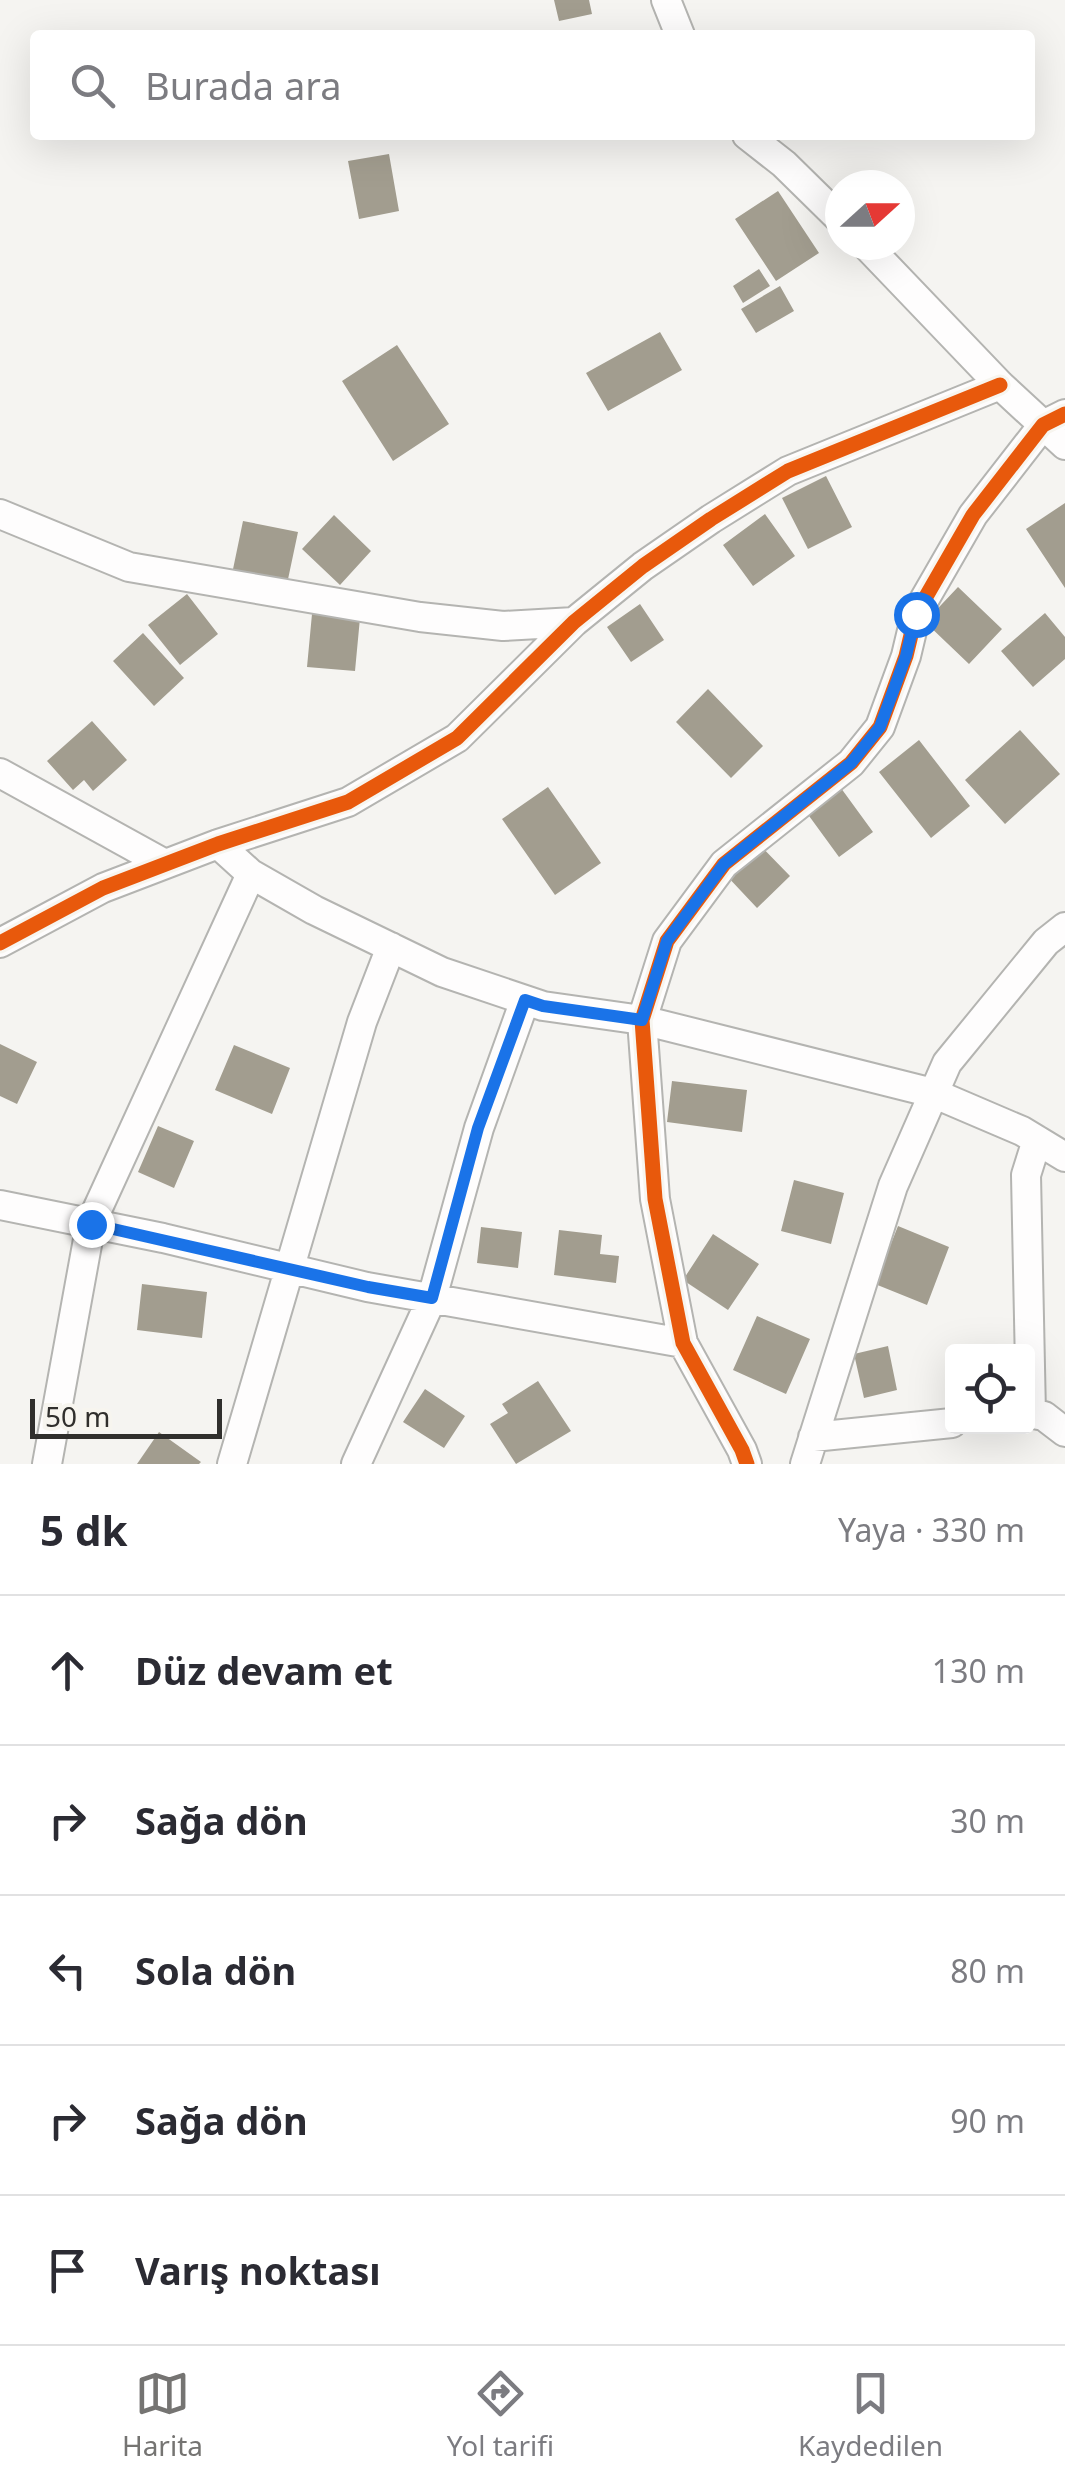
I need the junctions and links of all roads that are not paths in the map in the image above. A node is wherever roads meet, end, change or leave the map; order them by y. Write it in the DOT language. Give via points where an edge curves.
graph roads {
  1 [pos="666,0"];
  2 [pos="678,30"];
  3 [pos="754,140"];
  4 [pos="825,204"];
  5 [pos="880,260"];
  6 [pos="1000,385"];
  7 [pos="1054,419"];
  8 [pos="1065,446"];
  9 [pos="0,514"];
  10 [pos="574,622"];
  11 [pos="0,773"];
  12 [pos="218,844"];
  13 [pos="165,864"];
  14 [pos="251,874"];
  15 [pos="1065,927"];
  16 [pos="0,943"];
  17 [pos="391,947"];
  18 [pos="525,1000"];
  19 [pos="642,1020"];
  20 [pos="934,1094"];
  21 [pos="1038,1140"];
  22 [pos="1065,1158"];
  23 [pos="0,1205"];
  24 [pos="91,1224"];
  25 [pos="290,1268"];
  26 [pos="432,1298"];
  27 [pos="683,1343"];
  28 [pos="1028,1344"];
  29 [pos="1035,1415"];
  30 [pos="945,1424"];
  31 [pos="1064,1430"];
  32 [pos="809,1451"];
  33 [pos="369,1460"];
  34 [pos="47,1464"];
  35 [pos="232,1464"];
  36 [pos="747,1464"];
  1 -- 2 [label="street"];
  3 -- 4 [label="street"];
  5 -- 6 [label="street"];
  6 -- 7 [label="street"];
  6 -- 10 [label="street" via="788,471 643,566"];
  7 -- 8 [label="street"];
  7 -- 19 [label="street" via="973,515 916,614 880,727 851,763 724,864 667,941"];
  9 -- 10 [label="street" via="129,567 420,617 504,626"];
  10 -- 12 [label="street" via="457,738 348,802"];
  11 -- 13 [label="street"];
  12 -- 13 [label="street"];
  12 -- 14 [label="street"];
  13 -- 16 [label="street" via="103,888"];
  14 -- 17 [label="street"];
  14 -- 24 [label="street"];
  15 -- 20 [label="street" via="947,1063"];
  17 -- 18 [label="street"];
  17 -- 25 [label="street" via="362,1022"];
  18 -- 19 [label="street"];
  18 -- 26 [label="street" via="478,1128"];
  19 -- 20 [label="street"];
  19 -- 27 [label="street" via="656,1200"];
  20 -- 21 [label="street"];
  20 -- 32 [label="street" via="893,1186"];
  21 -- 22 [label="street"];
  21 -- 28 [label="street" via="1026,1175"];
  23 -- 24 [label="street"];
  24 -- 25 [label="street"];
  24 -- 34 [label="street"];
  25 -- 26 [label="street"];
  25 -- 35 [label="street"];
  26 -- 27 [label="street"];
  26 -- 33 [label="street"];
  27 -- 36 [label="street"];
  29 -- 31 [label="street"];
  30 -- 32 [label="street"];
}
